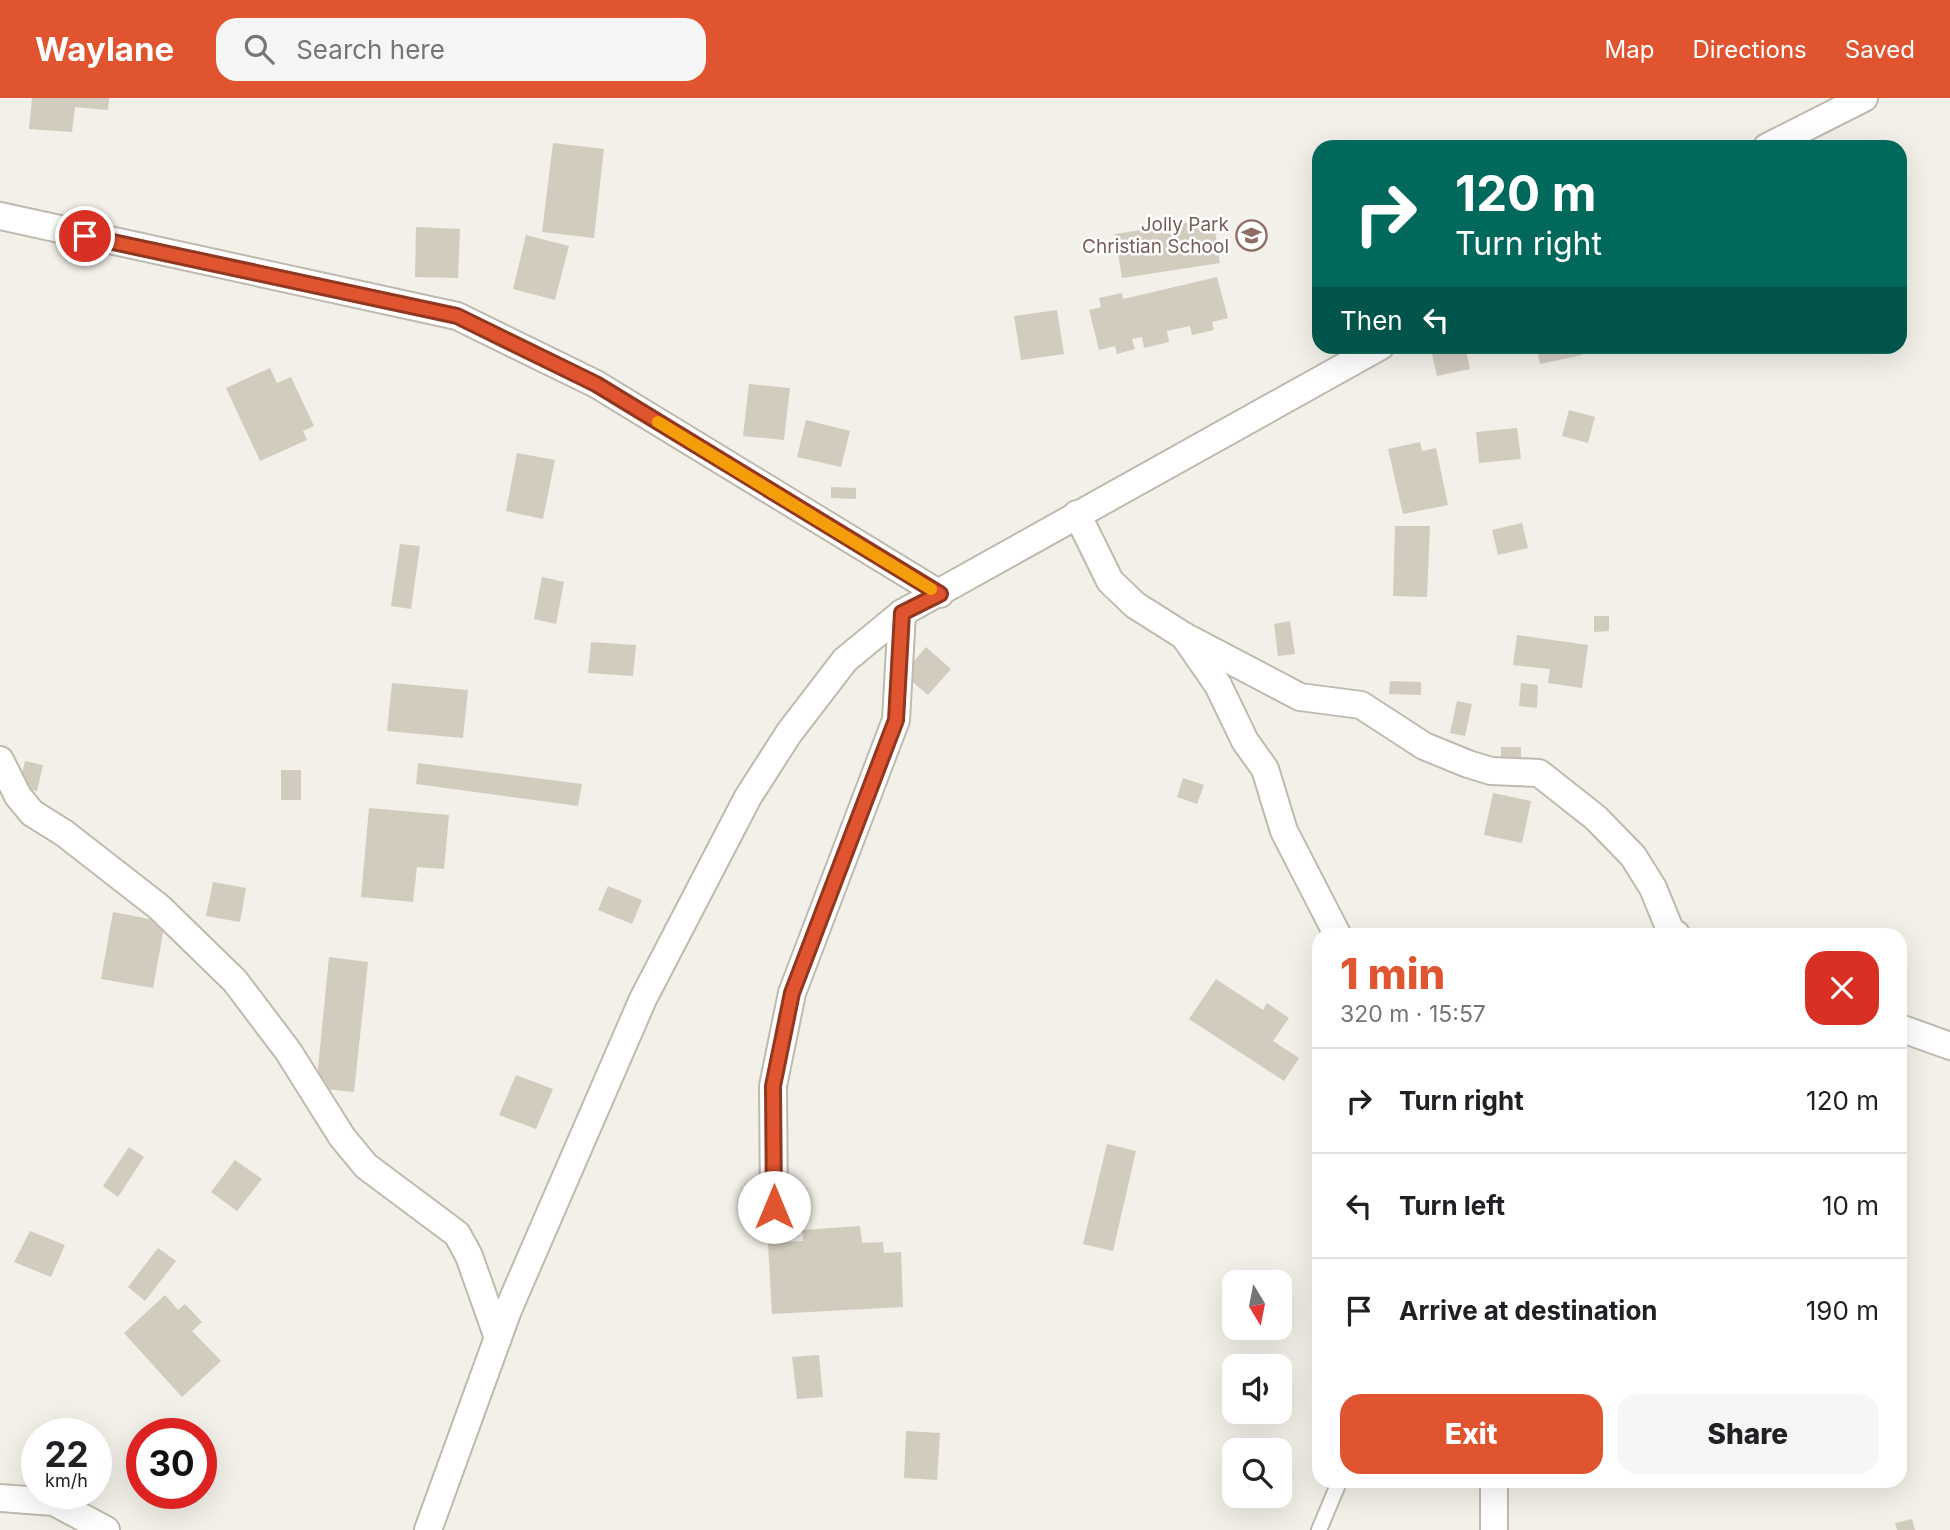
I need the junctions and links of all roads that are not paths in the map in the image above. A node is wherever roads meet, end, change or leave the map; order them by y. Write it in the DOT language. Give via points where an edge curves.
graph roads {
  1 [pos="1864,98"];
  2 [pos="1782,140"];
  3 [pos="0,216"];
  4 [pos="1367,354"];
  5 [pos="1077,514"];
  6 [pos="940,594"];
  7 [pos="902,613"];
  8 [pos="1184,636"];
  9 [pos="0,761"];
  10 [pos="1334,928"];
  11 [pos="1669,928"];
  12 [pos="1907,1031"];
  13 [pos="1950,1046"];
  14 [pos="774,1207"];
  15 [pos="498,1338"];
  16 [pos="1337,1488"];
  17 [pos="1494,1488"];
  18 [pos="0,1498"];
  19 [pos="106,1530"];
  20 [pos="428,1530"];
  21 [pos="1319,1530"];
  22 [pos="1494,1530"];
  1 -- 2 [label="street"];
  3 -- 6 [label="street" via="457,316 596,384"];
  4 -- 5 [label="street"];
  5 -- 6 [label="street"];
  5 -- 8 [label="street" via="1110,581 1135,605"];
  6 -- 7 [label="street"];
  7 -- 14 [label="street" via="896,720 792,993 773,1086"];
  7 -- 15 [label="street" via="845,660 789,733 748,797 643,999"];
  8 -- 10 [label="street" via="1218,685 1245,741 1265,769 1284,831"];
  8 -- 11 [label="street" via="1300,697 1361,705 1424,746 1468,764 1491,771 1539,773 1596,818 1633,856 1653,887"];
  9 -- 15 [label="street" via="32,813 159,907 234,981 366,1166 457,1234"];
  12 -- 13 [label="street"];
  15 -- 20 [label="street"];
  16 -- 21 [label="lane"];
  17 -- 22 [label="street"];
  18 -- 19 [label="street" via="54,1502"];
}
